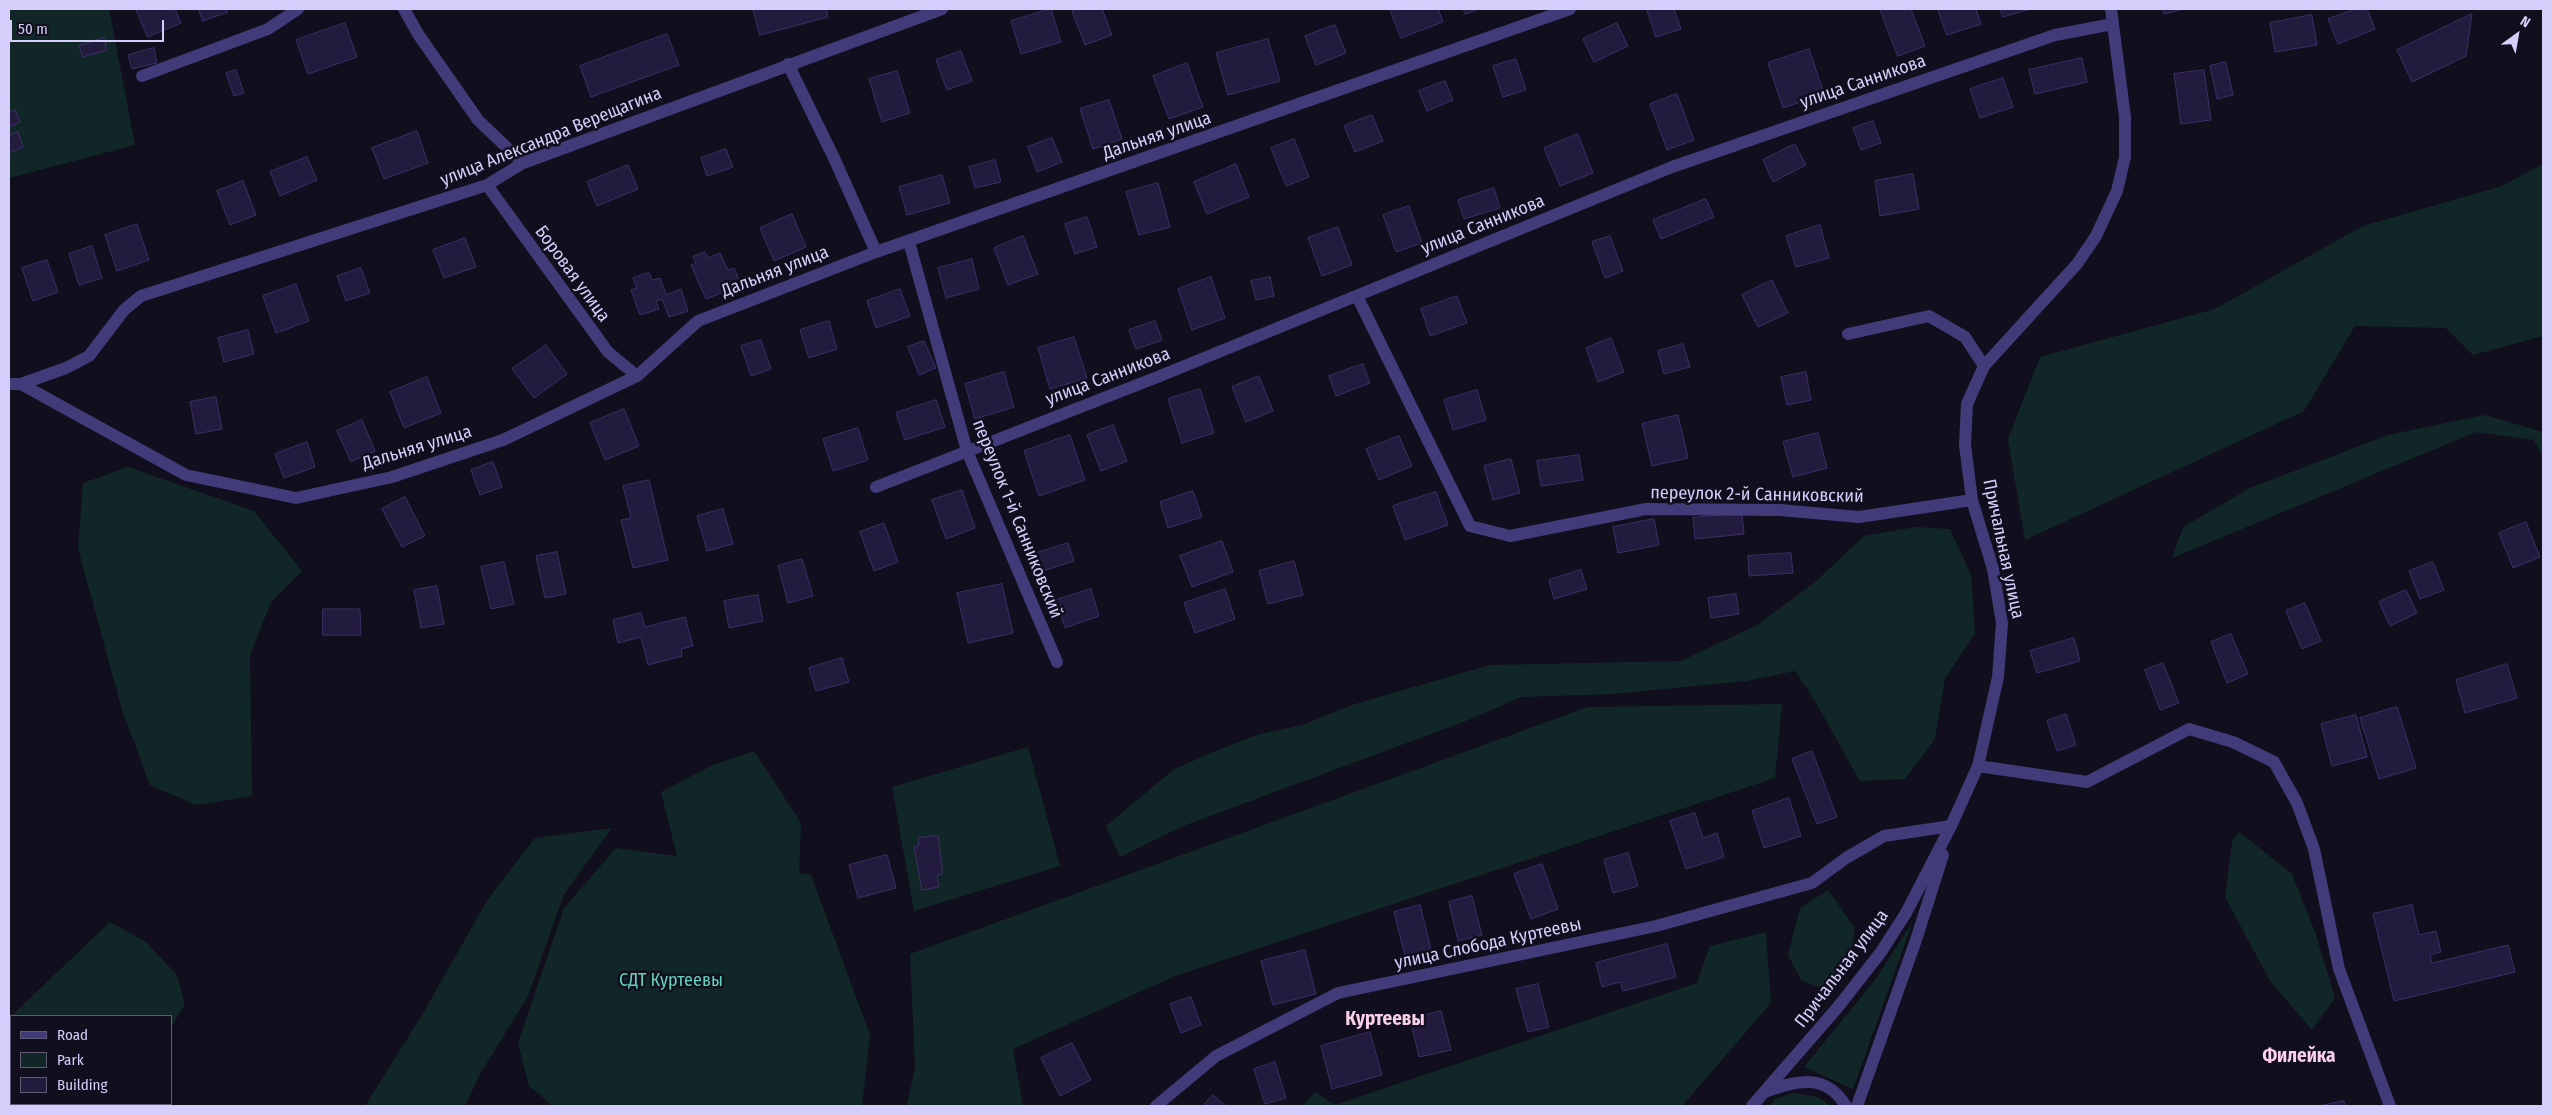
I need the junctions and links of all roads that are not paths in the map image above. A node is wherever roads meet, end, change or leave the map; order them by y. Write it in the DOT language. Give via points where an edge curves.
graph roads {
  1 [pos="298,9"];
  2 [pos="942,9"];
  3 [pos="1570,9"];
  4 [pos="2111,9"];
  5 [pos="408,10"];
  6 [pos="2113,24"];
  7 [pos="788,64"];
  8 [pos="142,76"];
  9 [pos="522,163"];
  10 [pos="487,185"];
  11 [pos="910,242"];
  12 [pos="876,252"];
  13 [pos="1356,296"];
  14 [pos="1848,334"];
  15 [pos="1984,366"];
  16 [pos="637,376"];
  17 [pos="15,384"];
  18 [pos="967,451"];
  19 [pos="876,487"];
  20 [pos="1972,500"];
  21 [pos="1057,662"];
  22 [pos="1978,766"];
  23 [pos="1951,826"];
  24 [pos="1765,1092"];
  25 [pos="1156,1106"];
  26 [pos="1752,1106"];
  27 [pos="1846,1106"];
  28 [pos="1857,1106"];
  29 [pos="2390,1106"];
  1 -- 8 [label="street" via="268,29"];
  2 -- 7 [label="street, улица Александра Верещагина"];
  3 -- 11 [label="street, Дальняя улица"];
  4 -- 6 [label="street, Причальная улица"];
  5 -- 9 [label="street" via="418,34 478,120"];
  6 -- 13 [label="street, улица Санникова" via="2047,38 1672,167"];
  6 -- 15 [label="street, Причальная улица" via="2125,117 2125,157 2117,191 2096,236 2077,264"];
  7 -- 9 [label="street, улица Александра Верещагина"];
  7 -- 12 [label="street"];
  9 -- 10 [label="street, улица Александра Верещагина"];
  10 -- 16 [label="street, Боровая улица" via="608,352"];
  10 -- 17 [label="street, улица Александра Верещагина" via="141,296 124,310 89,356 66,368"];
  11 -- 12 [label="street, Дальняя улица"];
  11 -- 18 [label="street, переулок 1-й Санниковский"];
  12 -- 16 [label="street, Дальняя улица" via="698,321"];
  13 -- 18 [label="street, улица Санникова"];
  13 -- 20 [label="street, переулок 2-й Санниковский" via="1470,526 1510,536 1646,509 1780,510 1860,517"];
  14 -- 15 [label="street" via="1929,316 1965,337"];
  15 -- 20 [label="street, Причальная улица" via="1967,404 1965,445"];
  16 -- 17 [label="street, Дальняя улица" via="504,440 392,477 296,498 186,475"];
  18 -- 19 [label="street, улица Санникова"];
  18 -- 21 [label="street, переулок 1-й Санниковский"];
  20 -- 22 [label="street, Причальная улица" via="1992,569 2002,624 1998,677"];
  22 -- 23 [label="street, Причальная улица"];
  22 -- 29 [label="street" via="2086,782 2189,729 2233,742 2274,762 2297,803 2314,849 2340,968"];
  23 -- 24 [label="street, Причальная улица" via="1882,952"];
  23 -- 25 [label="street, улица Слобода Куртеевы" via="1884,836 1812,883 1656,926 1338,993 1216,1056"];
  23 -- 28 [label="street" via="1916,940"];
  24 -- 26 [label="street, Причальная улица"];
  24 -- 27 [label="street" via="1794,1082 1822,1083 1841,1097"];
}
